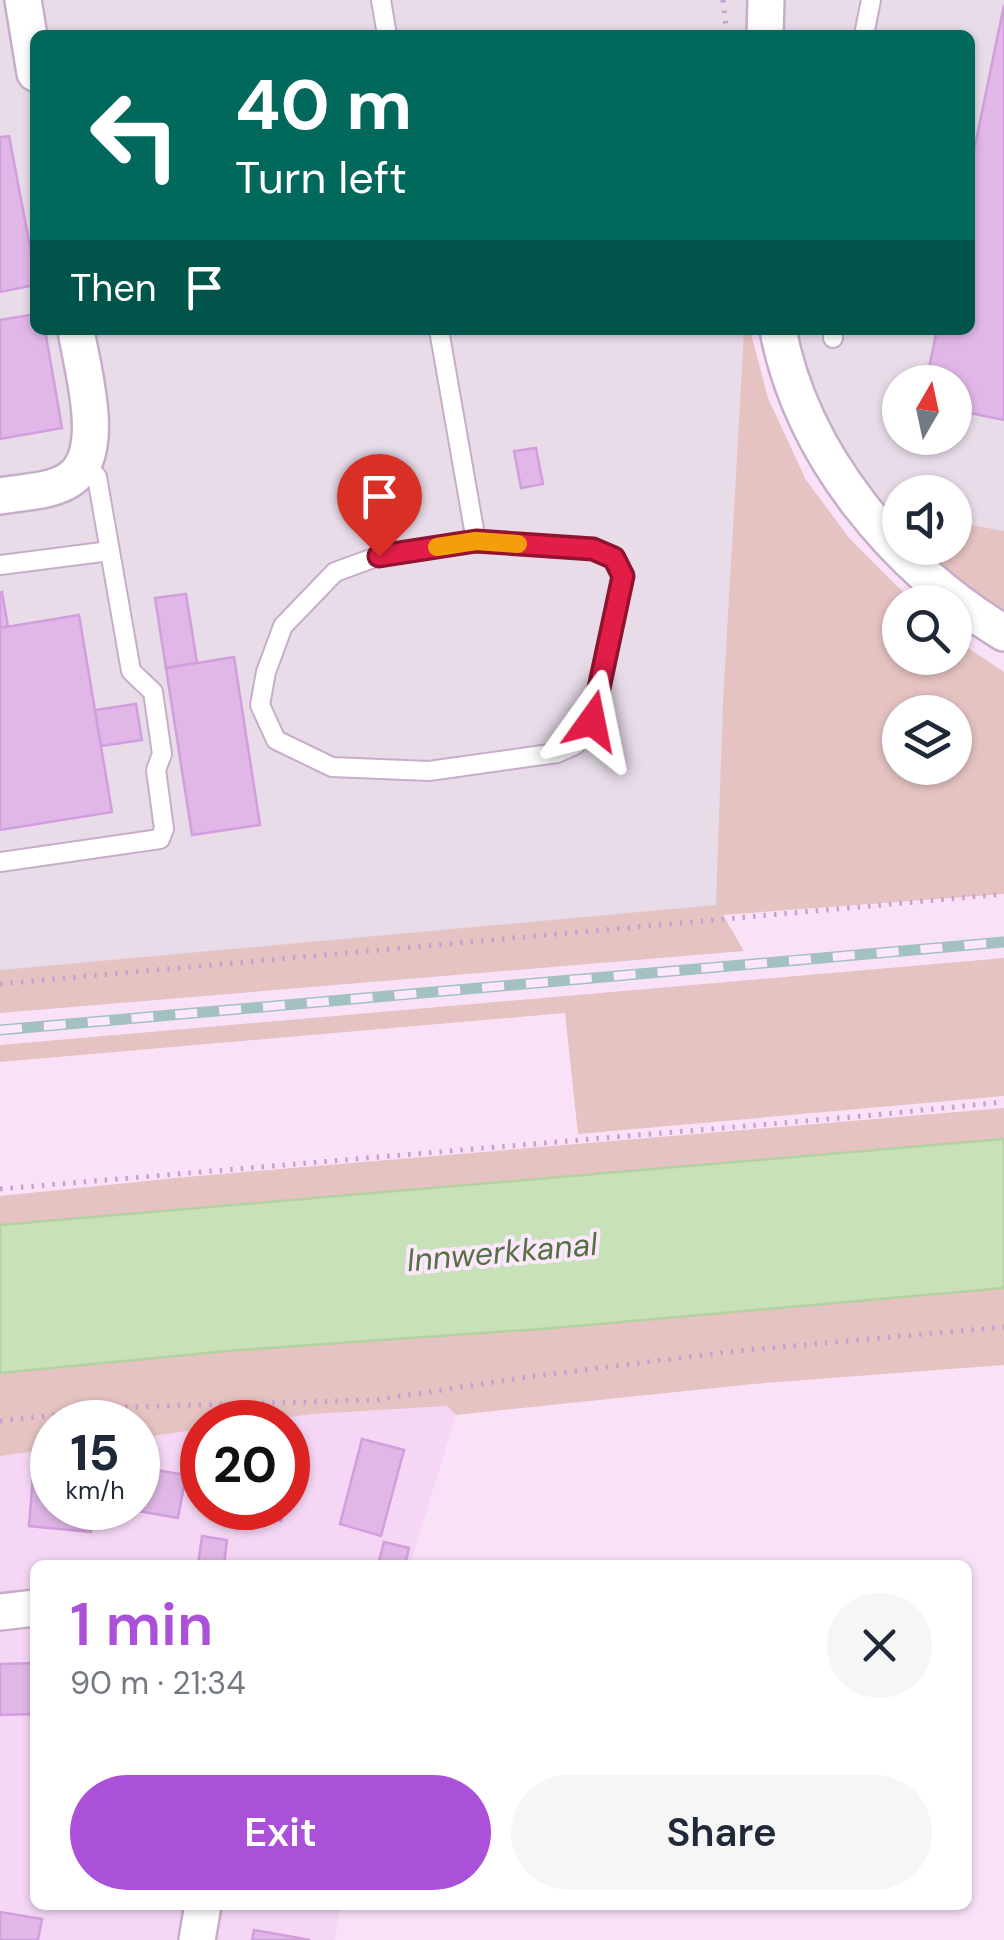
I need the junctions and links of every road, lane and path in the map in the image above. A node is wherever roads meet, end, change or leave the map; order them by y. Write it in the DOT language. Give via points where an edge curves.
graph roads {
  1 [pos="23,0"];
  2 [pos="381,0"];
  3 [pos="724,0"];
  4 [pos="871,0"];
  5 [pos="386,30"];
  6 [pos="727,30"];
  7 [pos="865,30"];
  8 [pos="30,43"];
  9 [pos="77,335"];
  10 [pos="440,335"];
  11 [pos="779,335"];
  12 [pos="84,462"];
  13 [pos="0,496"];
  14 [pos="476,541"];
  15 [pos="110,551"];
  16 [pos="0,565"];
  17 [pos="1004,633"];
  18 [pos="0,862"];
  19 [pos="1004,894"];
  20 [pos="0,984"];
  21 [pos="1004,1102"];
  22 [pos="0,1189"];
  23 [pos="1004,1327"];
  24 [pos="0,1421"];
  25 [pos="30,1609"];
  26 [pos="0,1612"];
  27 [pos="202,1910"];
  28 [pos="196,1940"];
  1 -- 8 [label="street"];
  2 -- 5 [label="lane"];
  3 -- 6 [label="path"];
  4 -- 7 [label="lane"];
  9 -- 12 [label="street" via="92,425"];
  10 -- 14 [label="lane"];
  11 -- 17 [label="street" via="813,432 846,487 932,581"];
  12 -- 13 [label="street" via="58,486"];
  12 -- 15 [label="lane" via="97,477"];
  14 -- 14 [label="lane" via="379,556 335,572 283,626 266,672 260,705 276,740 332,768 429,771 557,754 575,745 592,721 623,576 614,558 593,549"];
  15 -- 16 [label="lane"];
  15 -- 18 [label="lane" via="130,671 153,692 164,829 160,838"];
  19 -- 20 [label="path"];
  21 -- 22 [label="path"];
  23 -- 24 [label="path" via="736,1351 376,1400 126,1407"];
  25 -- 26 [label="street"];
  27 -- 28 [label="street"];
}
